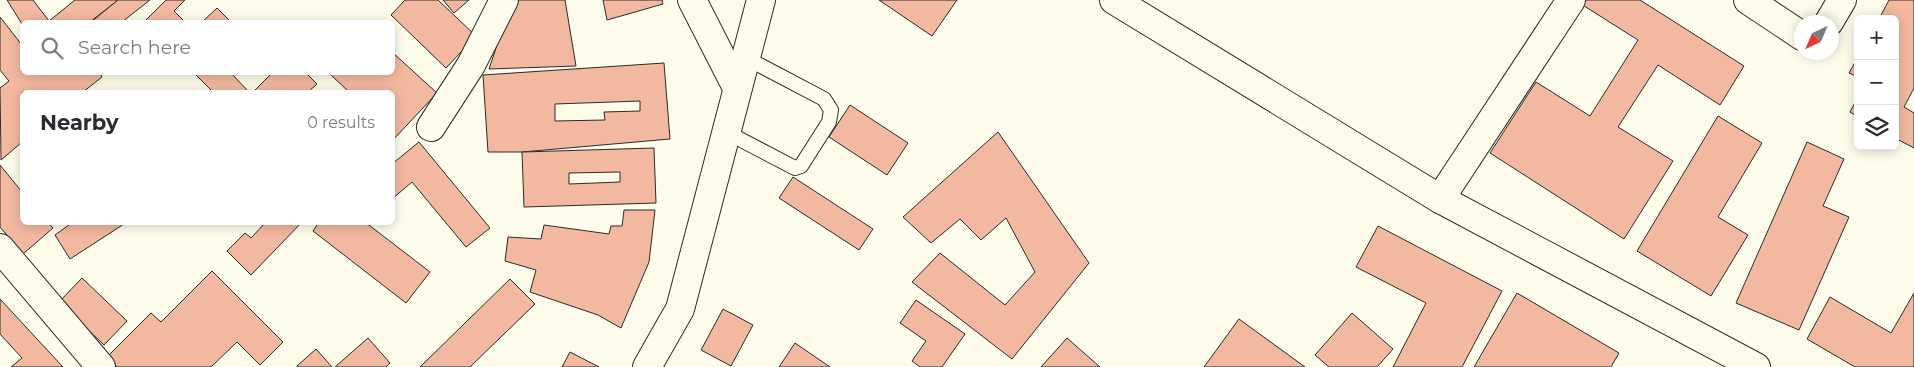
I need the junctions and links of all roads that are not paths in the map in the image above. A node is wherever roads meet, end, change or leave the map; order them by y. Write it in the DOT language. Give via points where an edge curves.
graph roads {
  1 [pos="504,0"];
  2 [pos="692,0"];
  3 [pos="761,0"];
  4 [pos="1114,0"];
  5 [pos="1571,0"];
  6 [pos="1748,0"];
  7 [pos="1842,0"];
  8 [pos="1833,15"];
  9 [pos="1794,31"];
  10 [pos="746,58"];
  11 [pos="737,88"];
  12 [pos="431,127"];
  13 [pos="726,132"];
  14 [pos="1440,199"];
  15 [pos="0,248"];
  16 [pos="102,367"];
  17 [pos="647,367"];
  18 [pos="1756,367"];
  1 -- 12 [label="street" via="471,65"];
  2 -- 11 [label="street"];
  3 -- 10 [label="street"];
  4 -- 14 [label="street"];
  5 -- 14 [label="street"];
  6 -- 9 [label="street"];
  7 -- 8 [label="street"];
  10 -- 11 [label="street"];
  10 -- 13 [label="lane" via="824,99 831,110 830,122 801,166 795,168"];
  11 -- 13 [label="street"];
  13 -- 17 [label="street" via="680,309"];
  14 -- 18 [label="street"];
  15 -- 16 [label="street"];
}
